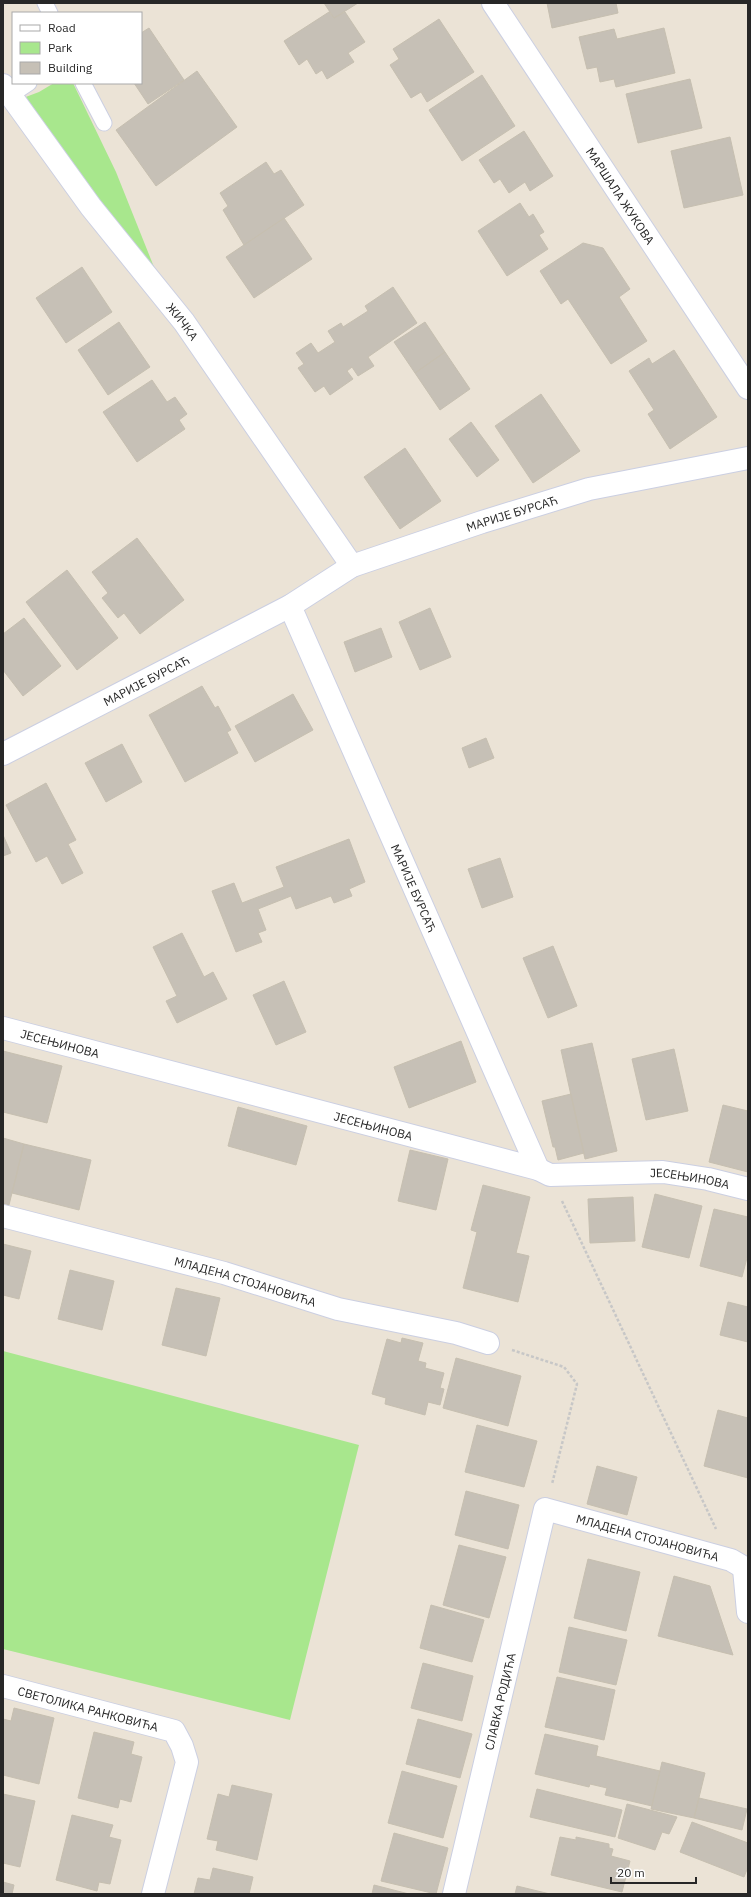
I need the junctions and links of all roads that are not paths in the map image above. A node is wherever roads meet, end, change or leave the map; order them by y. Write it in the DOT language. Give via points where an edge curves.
graph roads {
  1 [pos="45,3"];
  2 [pos="493,3"];
  3 [pos="50,12"];
  4 [pos="26,84"];
  5 [pos="84,84"];
  6 [pos="7,90"];
  7 [pos="104,124"];
  8 [pos="748,388"];
  9 [pos="748,458"];
  10 [pos="352,566"];
  11 [pos="290,606"];
  12 [pos="3,754"];
  13 [pos="3,1028"];
  14 [pos="544,1172"];
  15 [pos="748,1189"];
  16 [pos="3,1216"];
  17 [pos="488,1343"];
  18 [pos="545,1509"];
  19 [pos="741,1567"];
  20 [pos="748,1612"];
  21 [pos="3,1686"];
  22 [pos="152,1894"];
  23 [pos="454,1894"];
  1 -- 3 [label="lane"];
  2 -- 8 [label="street, МАРШАЛА ЖУКОВА"];
  4 -- 6 [label="lane"];
  5 -- 7 [label="lane"];
  6 -- 10 [label="street, ЖИЧКА" via="91,207 184,322"];
  9 -- 10 [label="street, МАРИЈЕ БУРСАЋ" via="589,489"];
  10 -- 11 [label="street, МАРИЈЕ БУРСАЋ"];
  11 -- 12 [label="street, МАРИЈЕ БУРСАЋ"];
  11 -- 14 [label="street, МАРИЈЕ БУРСАЋ"];
  13 -- 14 [label="street, ЈЕСЕЊИНОВА"];
  14 -- 15 [label="street, ЈЕСЕЊИНОВА" via="663,1172"];
  16 -- 17 [label="street, МЛАДЕНА СТОЈАНОВИЋА" via="224,1274 338,1309 456,1333"];
  18 -- 19 [label="street, МЛАДЕНА СТОЈАНОВИЋА"];
  18 -- 23 [label="street, СЛАВКА РОДИЋА"];
  19 -- 20 [label="street"];
  21 -- 22 [label="street, СВЕТОЛИКА РАНКОВИЋА" via="174,1731 187,1762"];
}
